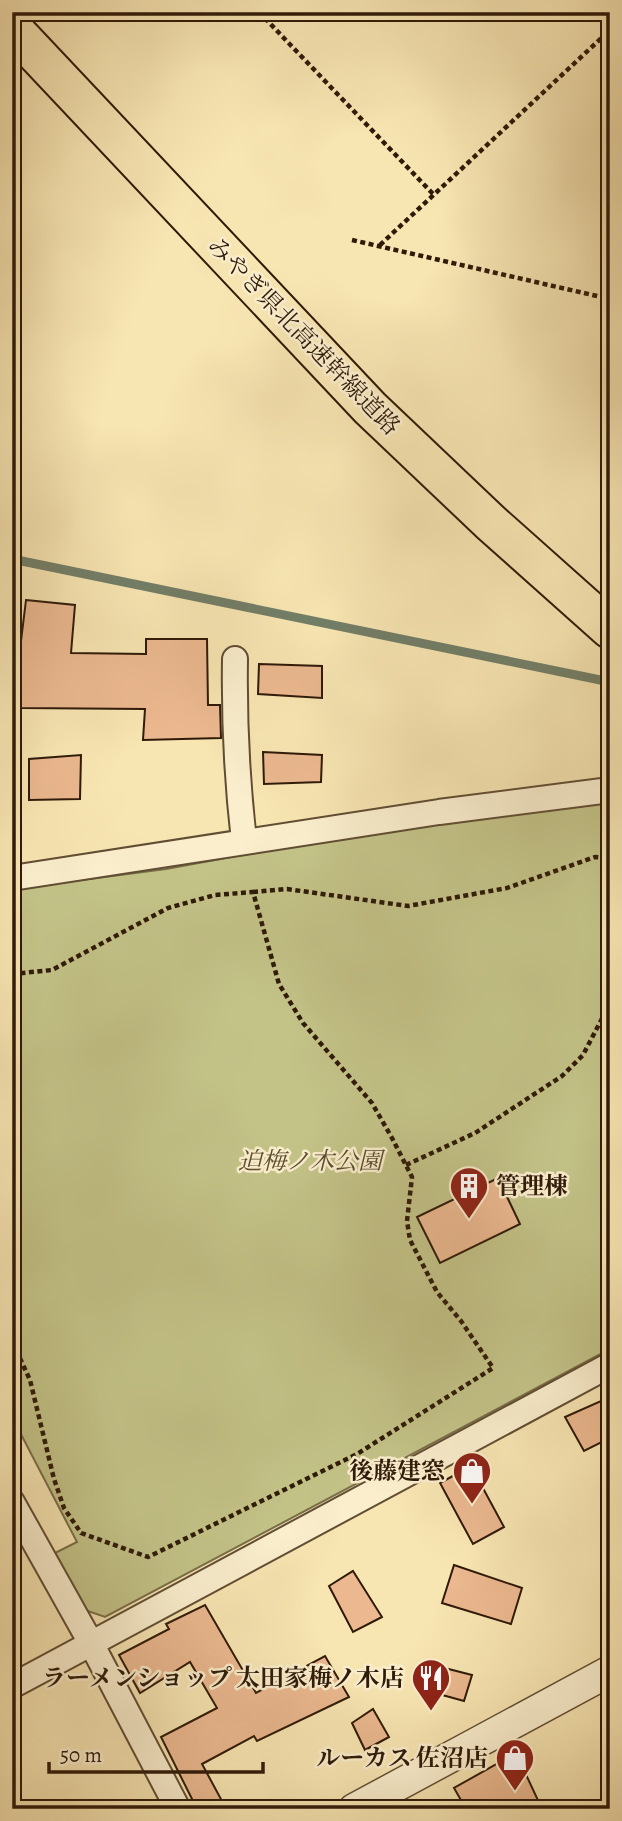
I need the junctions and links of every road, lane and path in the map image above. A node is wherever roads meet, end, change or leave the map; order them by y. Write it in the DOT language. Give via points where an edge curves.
graph roads {
  1 [pos="259,12"];
  2 [pos="12,29"];
  3 [pos="610,30"];
  4 [pos="434,195"];
  5 [pos="352,240"];
  6 [pos="380,245"];
  7 [pos="610,299"];
  8 [pos="603,624"];
  9 [pos="235,659"];
  10 [pos="610,790"];
  11 [pos="244,841"];
  12 [pos="610,858"];
  13 [pos="12,877"];
  14 [pos="253,892"];
  15 [pos="12,974"];
  16 [pos="610,1000"];
  17 [pos="405,1166"];
  18 [pos="12,1341"];
  19 [pos="610,1365"];
  20 [pos="12,1502"];
  21 [pos="92,1644"];
  22 [pos="610,1671"];
  23 [pos="12,1686"];
  24 [pos="178,1809"];
  25 [pos="354,1809"];
  1 -- 4 [label="path"];
  2 -- 8 [label="main road, みやぎ県北高速幹線道路" via="370,408"];
  3 -- 4 [label="path"];
  4 -- 6 [label="path"];
  5 -- 6 [label="path"];
  6 -- 7 [label="path"];
  9 -- 11 [label="street" via="237,786"];
  10 -- 11 [label="street"];
  11 -- 13 [label="street"];
  12 -- 14 [label="path" via="595,857 507,888 408,906 287,890"];
  14 -- 15 [label="path" via="215,895 168,908 51,970"];
  14 -- 17 [label="path" via="279,984 303,1023 372,1103"];
  16 -- 17 [label="path" via="583,1055 562,1076 475,1133"];
  17 -- 18 [label="path" via="412,1177 407,1221 410,1240 437,1292 493,1368 357,1454 148,1556 81,1533 64,1508 30,1380"];
  19 -- 21 [label="street"];
  20 -- 21 [label="street"];
  21 -- 23 [label="street"];
  21 -- 24 [label="street"];
  22 -- 25 [label="street"];
}
